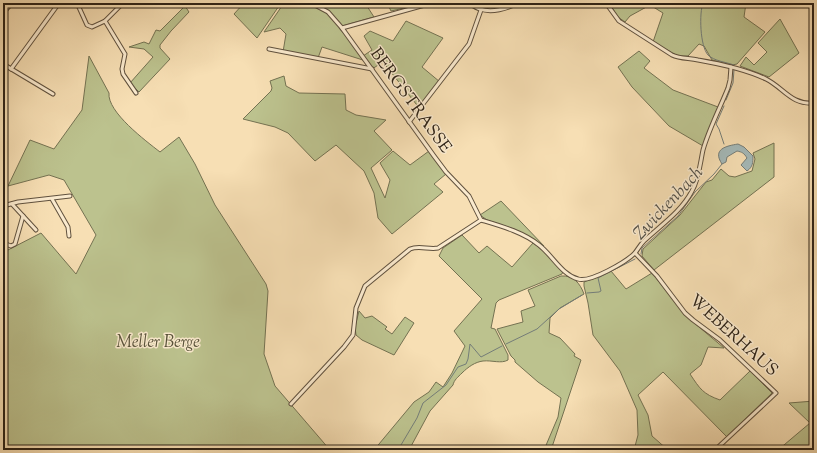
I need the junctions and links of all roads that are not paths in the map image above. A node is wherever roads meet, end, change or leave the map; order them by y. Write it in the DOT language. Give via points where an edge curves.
graph roads {
  1 [pos="12,3"];
  2 [pos="59,3"];
  3 [pos="77,3"];
  4 [pos="311,3"];
  5 [pos="432,3"];
  6 [pos="468,3"];
  7 [pos="518,3"];
  8 [pos="606,3"];
  9 [pos="120,6"];
  10 [pos="481,10"];
  11 [pos="3,13"];
  12 [pos="106,21"];
  13 [pos="342,28"];
  14 [pos="269,49"];
  15 [pos="3,64"];
  16 [pos="731,67"];
  17 [pos="11,69"];
  18 [pos="372,69"];
  19 [pos="136,93"];
  20 [pos="53,94"];
  21 [pos="814,103"];
  22 [pos="409,122"];
  23 [pos="70,196"];
  24 [pos="52,199"];
  25 [pos="12,204"];
  26 [pos="3,207"];
  27 [pos="23,216"];
  28 [pos="481,220"];
  29 [pos="36,230"];
  30 [pos="69,236"];
  31 [pos="3,242"];
  32 [pos="634,253"];
  33 [pos="291,404"];
  34 [pos="715,450"];
  1 -- 11 [label="street"];
  2 -- 17 [label="street"];
  3 -- 12 [label="street" via="87,25 92,27"];
  4 -- 13 [label="street, BERGSTRASSE" via="328,12"];
  5 -- 13 [label="street"];
  6 -- 10 [label="street"];
  7 -- 10 [label="street" via="505,9"];
  8 -- 16 [label="street" via="619,21 672,55"];
  9 -- 12 [label="street"];
  10 -- 22 [label="street" via="469,44"];
  12 -- 19 [label="street" via="125,54 123,74"];
  13 -- 18 [label="street, BERGSTRASSE"];
  14 -- 18 [label="street"];
  15 -- 17 [label="street"];
  16 -- 21 [label="street" via="766,79 798,102"];
  16 -- 32 [label="street" via="728,88 703,149 697,182 692,192 676,214"];
  17 -- 20 [label="street"];
  18 -- 22 [label="street, BERGSTRASSE"];
  22 -- 28 [label="street, BERGSTRASSE" via="446,172 469,196"];
  23 -- 24 [label="street"];
  24 -- 25 [label="street"];
  24 -- 30 [label="street" via="68,227"];
  25 -- 26 [label="street"];
  25 -- 27 [label="street"];
  27 -- 29 [label="street"];
  27 -- 31 [label="street" via="15,244 11,246"];
  28 -- 32 [label="street" via="515,231 536,242 565,273 578,279 599,275"];
  28 -- 33 [label="street" via="438,248 410,248 365,286 356,308 353,335"];
  32 -- 34 [label="street, WEBERHAUS" via="657,276 693,320 720,340 776,393"];
}
